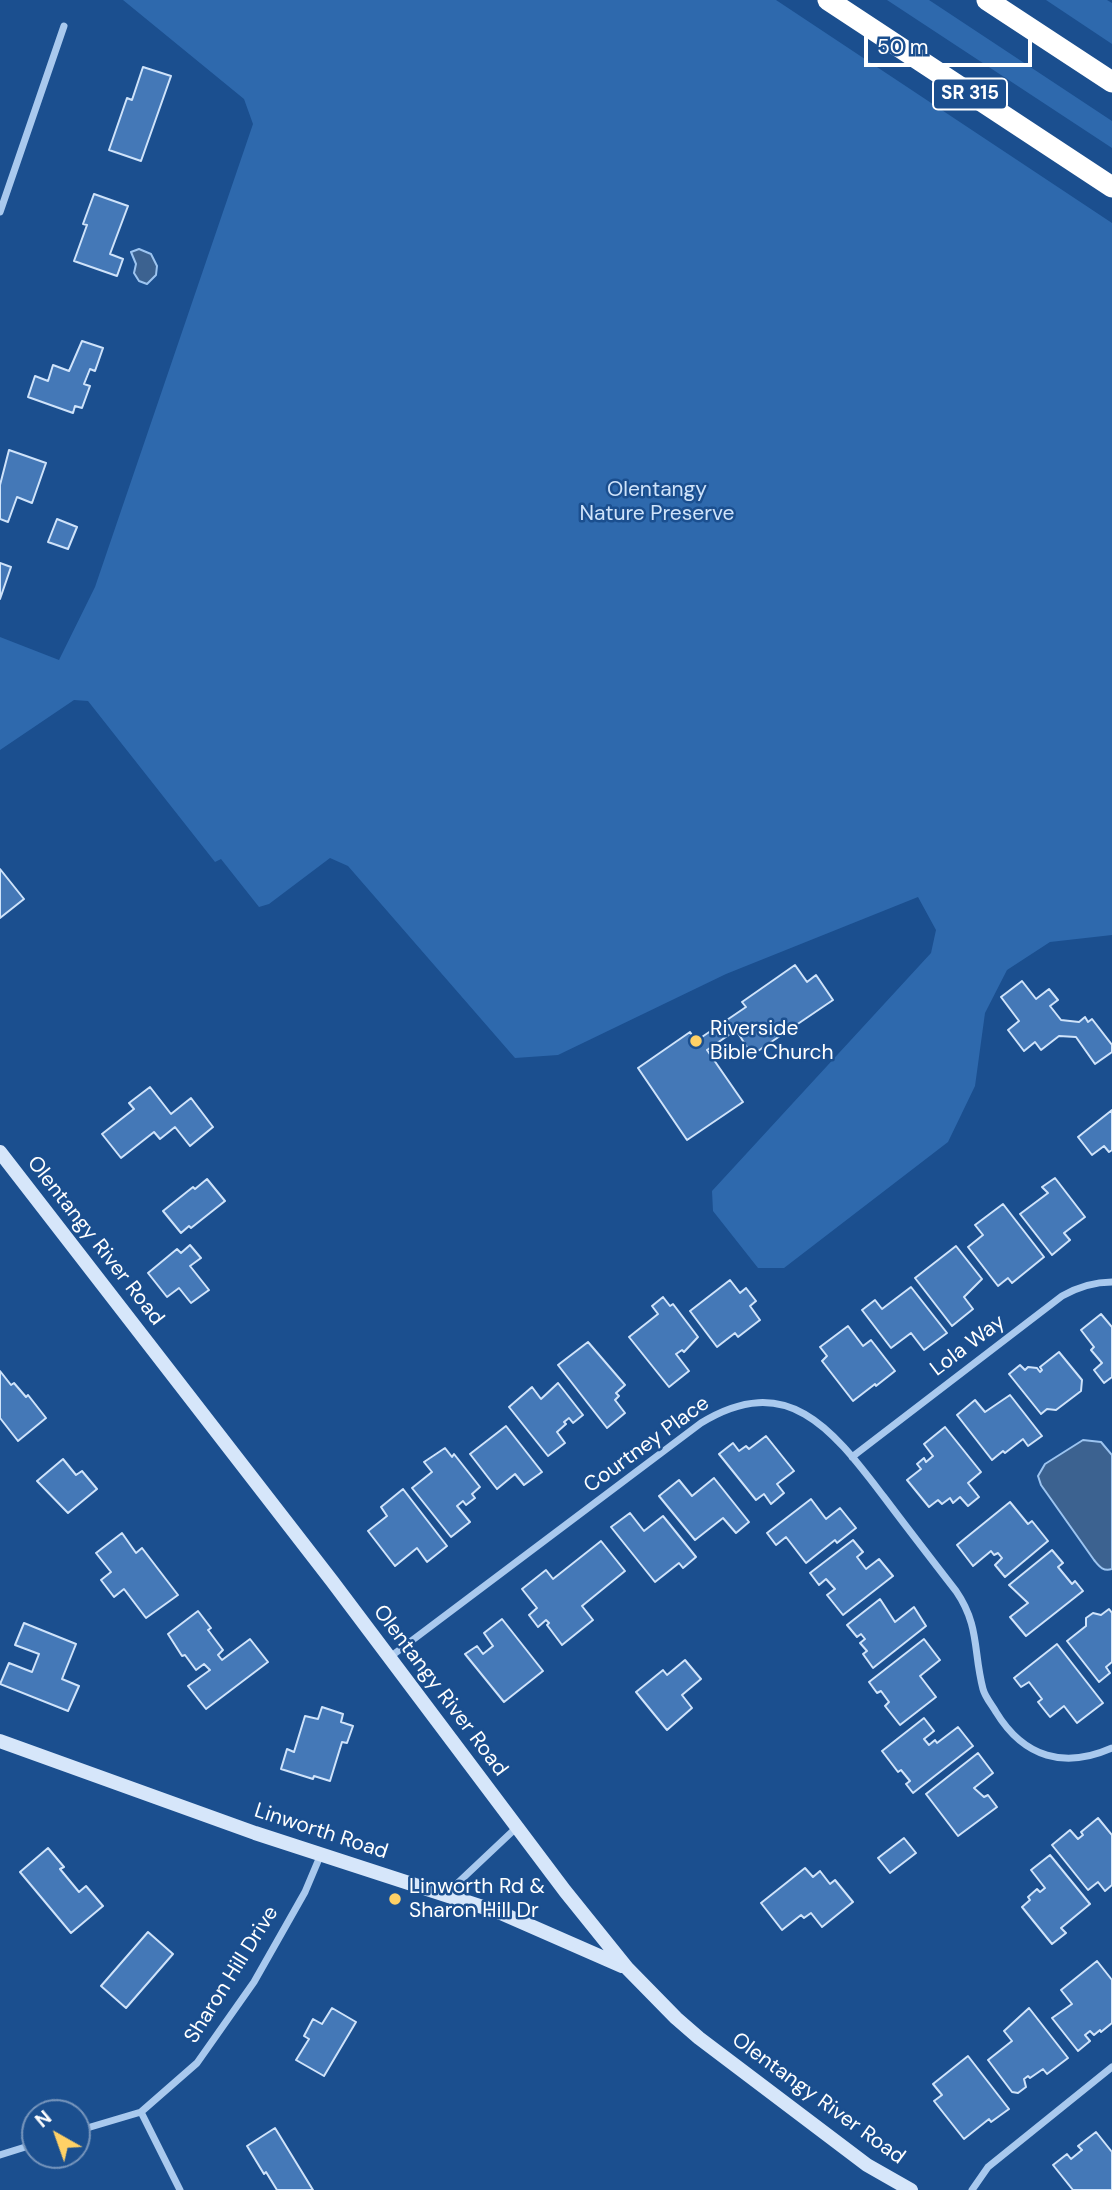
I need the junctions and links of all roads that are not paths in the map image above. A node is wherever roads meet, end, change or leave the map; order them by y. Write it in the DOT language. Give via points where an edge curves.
graph roads {
  1 [pos="828,0"];
  2 [pos="987,0"];
  3 [pos="64,26"];
  4 [pos="1112,82"];
  5 [pos="1112,187"];
  6 [pos="0,212"];
  7 [pos="0,1152"];
  8 [pos="1112,1282"];
  9 [pos="852,1457"];
  10 [pos="390,1658"];
  11 [pos="0,1741"];
  12 [pos="1112,1748"];
  13 [pos="516,1828"];
  14 [pos="321,1854"];
  15 [pos="446,1894"];
  16 [pos="626,1968"];
  17 [pos="1112,2067"];
  18 [pos="141,2112"];
  19 [pos="91,2127"];
  20 [pos="21,2148"];
  21 [pos="0,2155"];
  22 [pos="180,2190"];
  23 [pos="911,2190"];
  24 [pos="972,2190"];
  1 -- 5 [label="highway, SR 315"];
  2 -- 4 [label="highway"];
  3 -- 6 [label="street"];
  7 -- 10 [label="main road, Olentangy River Road"];
  8 -- 9 [label="street, Lola Way" via="1076,1288 1062,1296"];
  9 -- 10 [label="street, Courtney Place" via="812,1418 792,1408 760,1402 721,1411"];
  9 -- 12 [label="street, Courtney Place" via="966,1605 983,1691 1016,1738 1034,1751 1076,1760"];
  10 -- 13 [label="main road, Olentangy River Road"];
  11 -- 14 [label="main road, Linworth Road"];
  13 -- 15 [label="street"];
  13 -- 16 [label="main road, Olentangy River Road"];
  14 -- 15 [label="main road, Linworth Road"];
  14 -- 18 [label="street, Sharon Hill Drive" via="254,1982 197,2063"];
  15 -- 16 [label="main road, Linworth Road" via="502,1913"];
  16 -- 23 [label="main road, Olentangy River Road" via="699,2038 867,2165"];
  17 -- 24 [label="street" via="988,2167"];
  18 -- 19 [label="street, Sharon Hill Drive"];
  18 -- 22 [label="street"];
  20 -- 21 [label="street"];
}
